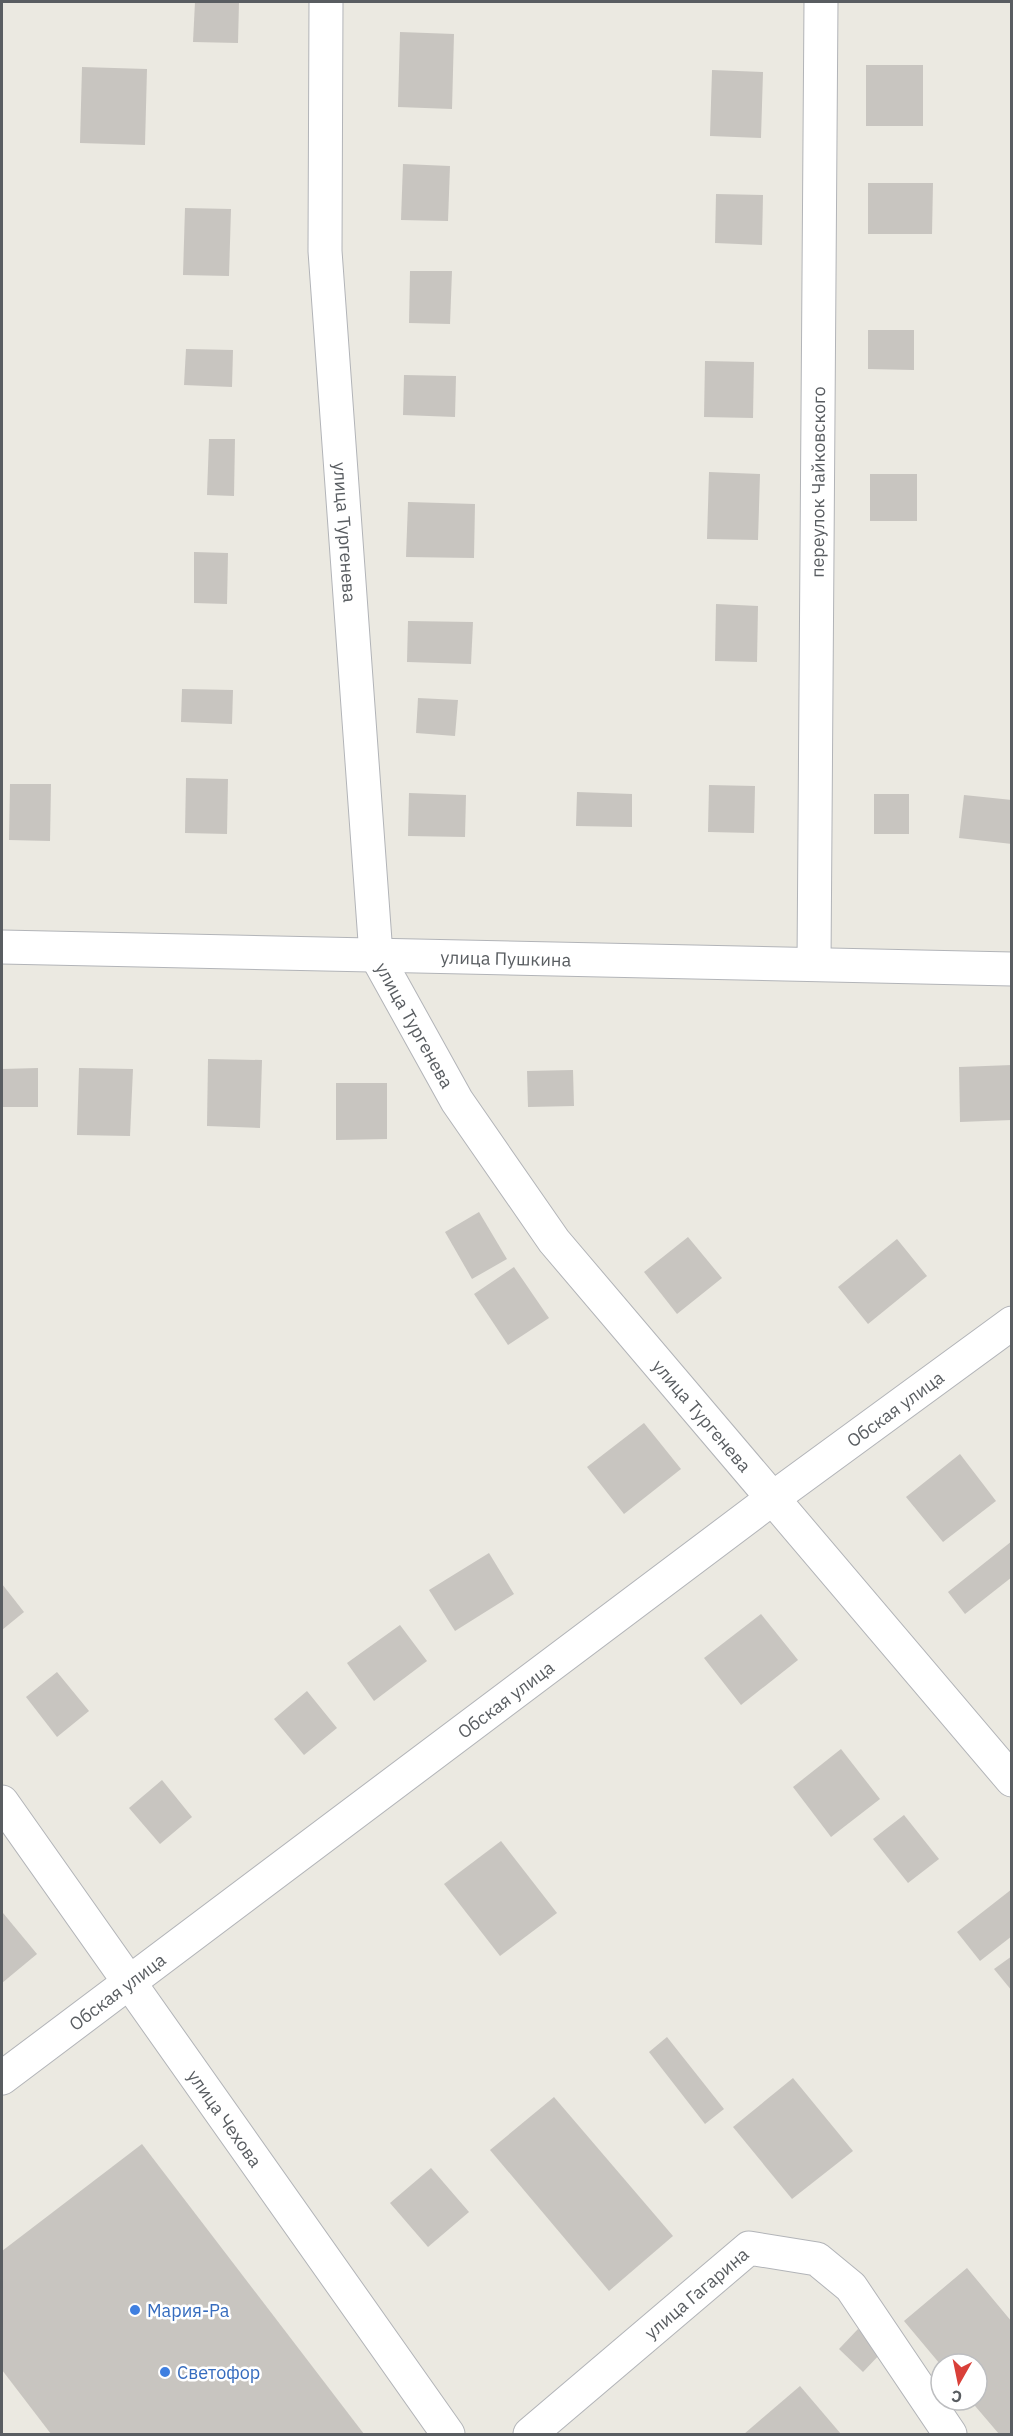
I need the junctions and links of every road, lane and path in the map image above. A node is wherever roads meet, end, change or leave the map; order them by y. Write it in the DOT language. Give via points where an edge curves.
graph roads {
  1 [pos="326,2"];
  2 [pos="821,2"];
  3 [pos="2,947"];
  4 [pos="376,955"];
  5 [pos="814,964"];
  6 [pos="1011,969"];
  7 [pos="1011,1323"];
  8 [pos="773,1498"];
  9 [pos="1011,1780"];
  10 [pos="2,1802"];
  11 [pos="130,1983"];
  12 [pos="2,2078"];
  13 [pos="448,2434"];
  14 [pos="530,2434"];
  15 [pos="950,2434"];
  1 -- 4 [label="street, улица Тургенева" via="325,251"];
  2 -- 5 [label="street, переулок Чайковского"];
  3 -- 4 [label="street, улица Пушкина"];
  4 -- 5 [label="street, улица Пушкина"];
  4 -- 8 [label="street, улица Тургенева" via="457,1101 554,1241"];
  5 -- 6 [label="street, улица Пушкина"];
  7 -- 8 [label="street, Обская улица"];
  8 -- 9 [label="street, улица Тургенева"];
  8 -- 11 [label="street, Обская улица"];
  10 -- 11 [label="street, улица Чехова"];
  11 -- 12 [label="street, Обская улица"];
  11 -- 13 [label="street, улица Чехова"];
  14 -- 15 [label="street, улица Гагарина" via="749,2248 817,2259 851,2287"];
}
